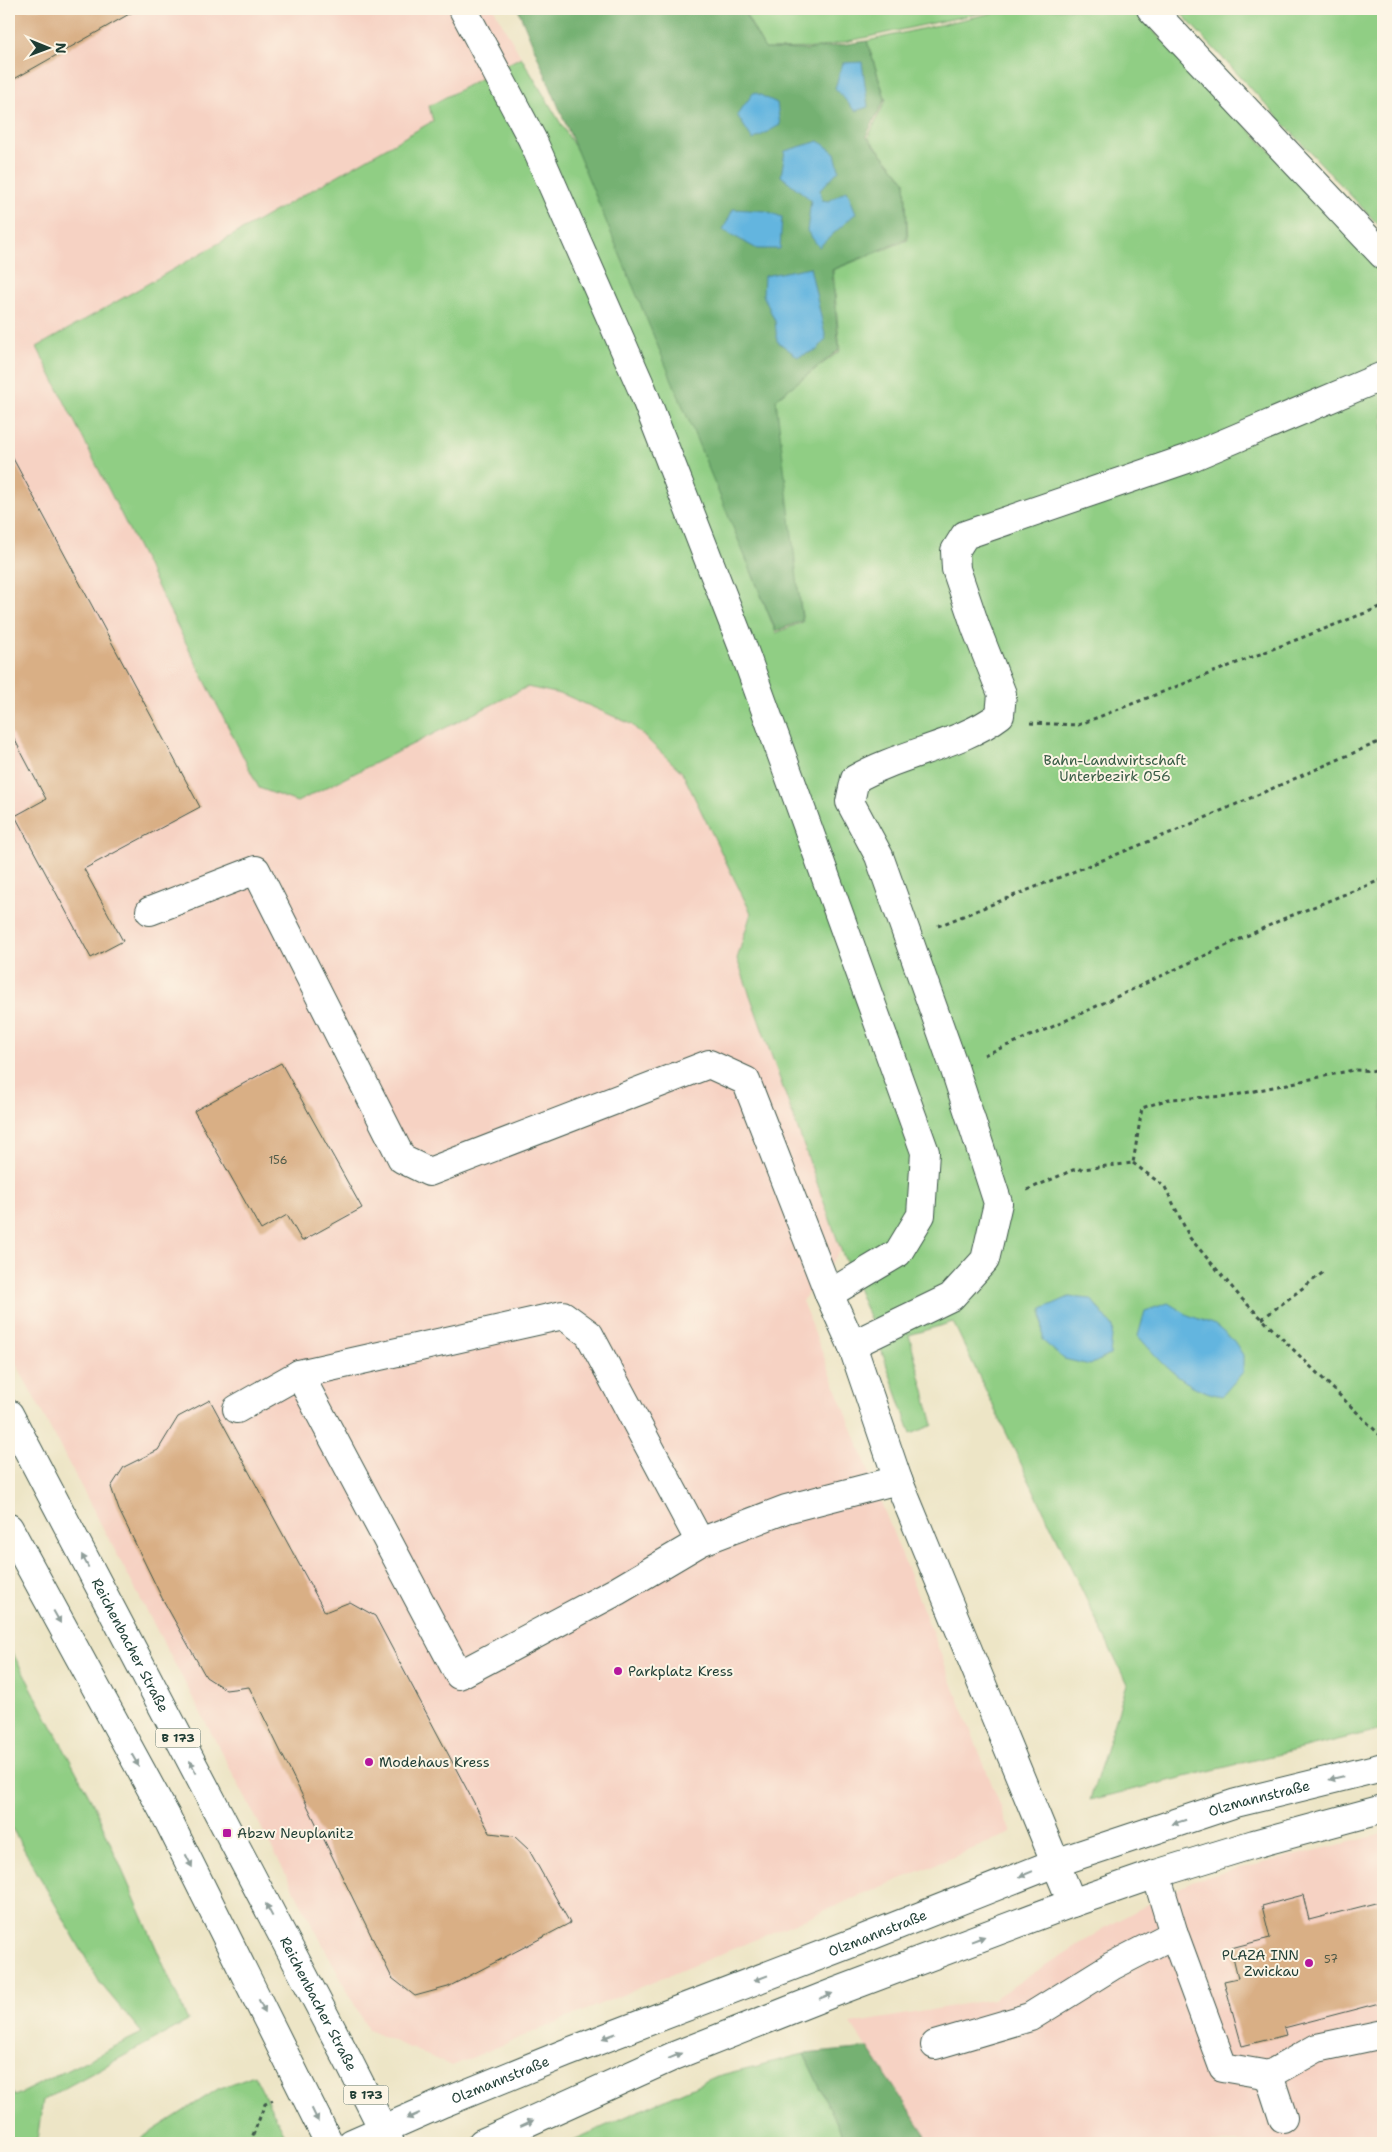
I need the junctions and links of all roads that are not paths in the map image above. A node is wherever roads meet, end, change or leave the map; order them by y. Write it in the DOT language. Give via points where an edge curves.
graph roads {
  1 [pos="463,9"];
  2 [pos="1151,9"];
  3 [pos="1383,255"];
  4 [pos="1383,376"];
  5 [pos="150,910"];
  6 [pos="829,1294"];
  7 [pos="852,1345"];
  8 [pos="299,1374"];
  9 [pos="237,1409"];
  10 [pos="9,1414"];
  11 [pos="898,1480"];
  12 [pos="9,1528"];
  13 [pos="700,1542"];
  14 [pos="1383,1767"];
  15 [pos="1383,1809"];
  16 [pos="1055,1863"];
  17 [pos="1156,1874"];
  18 [pos="1072,1903"];
  19 [pos="1174,1934"];
  20 [pos="1383,2034"];
  21 [pos="935,2045"];
  22 [pos="1269,2074"];
  23 [pos="1283,2118"];
  24 [pos="386,2136"];
  25 [pos="329,2143"];
  26 [pos="352,2143"];
  27 [pos="482,2143"];
  1 -- 6 [label="main road" via="532,139 642,389 743,648 925,1152 921,1215 898,1253"];
  2 -- 3 [label="main road"];
  4 -- 7 [label="main road" via="1187,459 965,535 955,551 956,569 1002,694 1000,715 984,727 874,768 855,779 850,802 879,856 954,1066 998,1203 985,1260 951,1297"];
  5 -- 6 [label="main road" via="256,870 402,1159 429,1172 709,1064 746,1081"];
  6 -- 7 [label="main road"];
  7 -- 11 [label="main road"];
  8 -- 9 [label="main road"];
  8 -- 13 [label="main road" via="563,1315 589,1334"];
  8 -- 13 [label="main road" via="459,1675 617,1591"];
  24 -- 10 [label="main road, Reichenbacher Straße / B 173, one-way"];
  11 -- 13 [label="main road" via="786,1509"];
  11 -- 16 [label="main road"];
  12 -- 25 [label="main road, one-way" via="167,1818"];
  14 -- 16 [label="main road, Olzmannstraße, one-way" via="1236,1803"];
  15 -- 17 [label="main road"];
  16 -- 18 [label="main road"];
  16 -- 24 [label="main road, Olzmannstraße, one-way" via="566,2053"];
  17 -- 18 [label="main road"];
  17 -- 19 [label="main road"];
  27 -- 18 [label="main road, one-way" via="683,2053"];
  19 -- 21 [label="main road" via="1112,1966 1030,2017"];
  19 -- 22 [label="main road" via="1223,2066"];
  20 -- 22 [label="main road" via="1317,2048"];
  22 -- 23 [label="main road"];
  24 -- 26 [label="main road, Olzmannstraße"];
}
